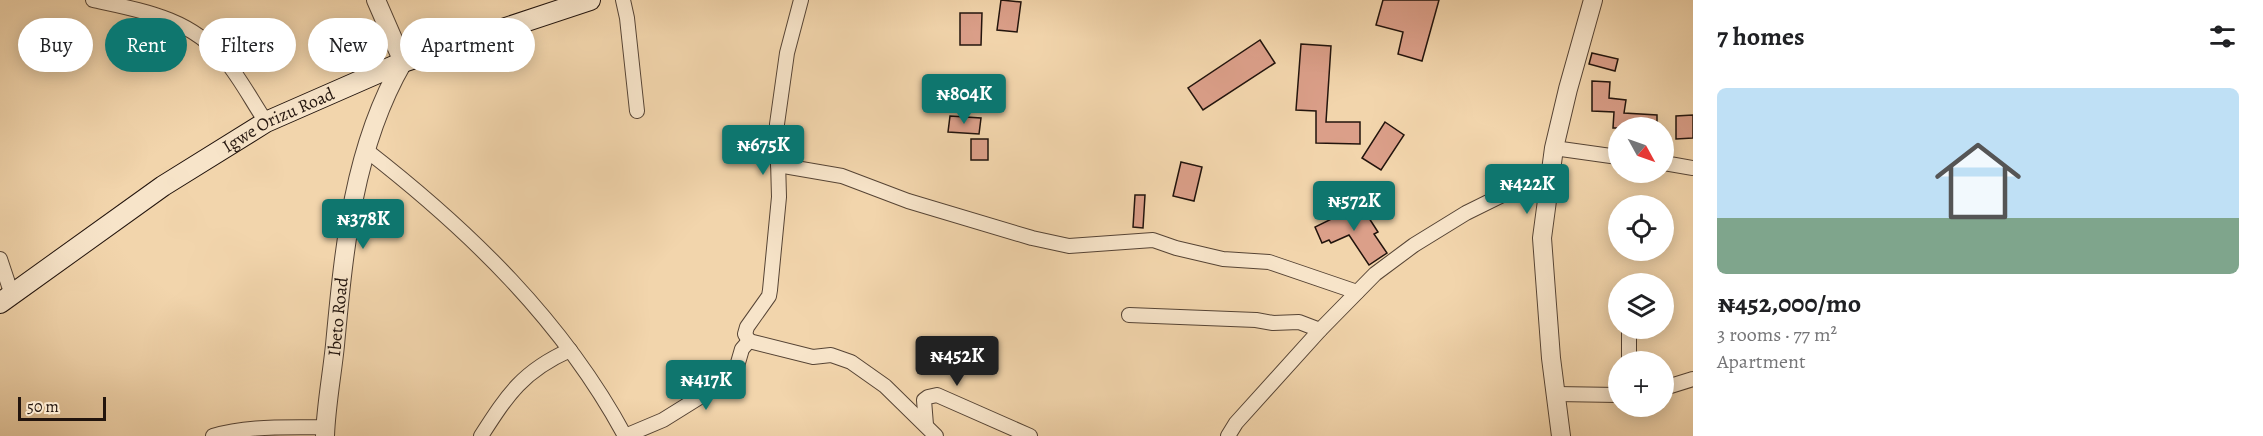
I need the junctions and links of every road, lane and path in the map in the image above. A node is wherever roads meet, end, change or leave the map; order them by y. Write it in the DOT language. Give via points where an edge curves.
graph roads {
  1 [pos="93,0"];
  2 [pos="376,0"];
  3 [pos="590,0"];
  4 [pos="622,0"];
  5 [pos="801,0"];
  6 [pos="1593,0"];
  7 [pos="535,18"];
  8 [pos="400,55"];
  9 [pos="400,63"];
  10 [pos="400,67"];
  11 [pos="637,111"];
  12 [pos="266,122"];
  13 [pos="1554,148"];
  14 [pos="366,150"];
  15 [pos="1608,156"];
  16 [pos="778,165"];
  17 [pos="1674,165"];
  18 [pos="1693,168"];
  19 [pos="1551,171"];
  20 [pos="0,259"];
  21 [pos="1357,292"];
  22 [pos="6,299"];
  23 [pos="1129,315"];
  24 [pos="1320,330"];
  25 [pos="750,341"];
  26 [pos="570,350"];
  27 [pos="1693,379"];
  28 [pos="1674,385"];
  29 [pos="1556,394"];
  30 [pos="1608,395"];
  31 [pos="926,425"];
  32 [pos="325,431"];
  33 [pos="213,436"];
  34 [pos="481,436"];
  35 [pos="625,436"];
  36 [pos="936,436"];
  37 [pos="1030,436"];
  38 [pos="1228,436"];
  39 [pos="1562,436"];
  1 -- 12 [label="street" via="149,12 190,28 225,60"];
  2 -- 8 [label="street"];
  3 -- 7 [label="main road, Igwe Orizu Road"];
  4 -- 11 [label="street"];
  5 -- 16 [label="street" via="787,53 777,124"];
  6 -- 13 [label="street"];
  9 -- 12 [label="main road, Igwe Orizu Road"];
  10 -- 14 [label="street, Ibeto Road" via="389,86"];
  12 -- 22 [label="main road, Igwe Orizu Road" via="163,186"];
  13 -- 15 [label="street"];
  13 -- 19 [label="street"];
  14 -- 26 [label="street" via="423,194 484,251 515,282"];
  14 -- 32 [label="street, Ibeto Road" via="342,264"];
  16 -- 21 [label="street" via="843,176 908,201 1060,244 1088,246 1153,240 1223,259 1269,262"];
  16 -- 25 [label="street" via="779,197 770,290 747,327 745,334"];
  17 -- 18 [label="street"];
  19 -- 21 [label="street" via="1466,213 1414,245"];
  19 -- 29 [label="street" via="1542,238"];
  20 -- 22 [label="street"];
  21 -- 24 [label="street"];
  23 -- 24 [label="street" via="1299,322"];
  24 -- 38 [label="street"];
  25 -- 31 [label="street" via="851,362 885,386"];
  25 -- 35 [label="street" via="742,349 735,373 724,382 663,420"];
  26 -- 34 [label="street" via="528,374 506,398"];
  26 -- 35 [label="street"];
  27 -- 28 [label="street"];
  29 -- 30 [label="street"];
  29 -- 39 [label="street"];
  31 -- 36 [label="street"];
  31 -- 37 [label="street" via="924,400 937,395"];
  32 -- 33 [label="street" via="273,428"];
}
